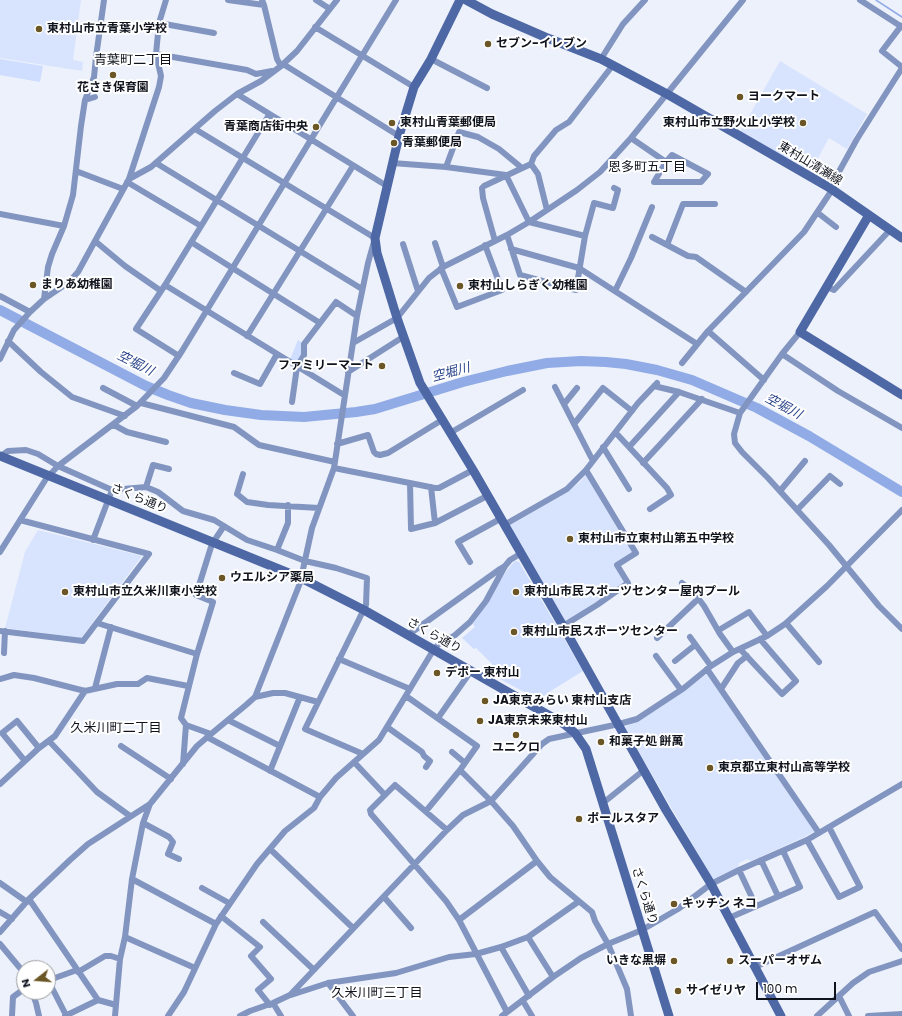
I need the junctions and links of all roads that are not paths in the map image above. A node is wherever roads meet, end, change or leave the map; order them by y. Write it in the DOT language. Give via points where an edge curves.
graph roads {
  1 [pos="104,0"];
  2 [pos="166,0"];
  3 [pos="228,0"];
  4 [pos="316,0"];
  5 [pos="337,0"];
  6 [pos="396,0"];
  7 [pos="460,0"];
  8 [pos="466,0"];
  9 [pos="645,0"];
  10 [pos="743,0"];
  11 [pos="860,0"];
  12 [pos="263,2"];
  13 [pos="330,9"];
  14 [pos="159,23"];
  15 [pos="315,27"];
  16 [pos="902,27"];
  17 [pos="214,33"];
  18 [pos="156,54"];
  19 [pos="363,56"];
  20 [pos="431,59"];
  21 [pos="601,59"];
  22 [pos="282,65"];
  23 [pos="613,65"];
  24 [pos="902,68"];
  25 [pos="274,71"];
  26 [pos="414,87"];
  27 [pos="487,88"];
  28 [pos="237,94"];
  29 [pos="667,94"];
  30 [pos="95,97"];
  31 [pos="337,98"];
  32 [pos="85,100"];
  33 [pos="269,115"];
  34 [pos="195,129"];
  35 [pos="399,136"];
  36 [pos="631,138"];
  37 [pos="311,141"];
  38 [pos="242,158"];
  39 [pos="666,162"];
  40 [pos="156,163"];
  41 [pos="392,163"];
  42 [pos="532,164"];
  43 [pos="353,166"];
  44 [pos="446,167"];
  45 [pos="522,168"];
  46 [pos="76,171"];
  47 [pos="506,175"];
  48 [pos="128,180"];
  49 [pos="285,184"];
  50 [pos="387,186"];
  51 [pos="614,188"];
  52 [pos="830,188"];
  53 [pos="123,189"];
  54 [pos="217,200"];
  55 [pos="714,204"];
  56 [pos="652,207"];
  57 [pos="327,209"];
  58 [pos="547,210"];
  59 [pos="818,213"];
  60 [pos="0,214"];
  61 [pos="868,215"];
  62 [pos="529,222"];
  63 [pos="64,226"];
  64 [pos="200,226"];
  65 [pos="259,226"];
  66 [pos="836,227"];
  67 [pos="890,230"];
  68 [pos="507,236"];
  69 [pos="584,236"];
  70 [pos="652,237"];
  71 [pos="375,238"];
  72 [pos="902,238"];
  73 [pos="95,241"];
  74 [pos="495,241"];
  75 [pos="191,242"];
  76 [pos="435,243"];
  77 [pos="403,244"];
  78 [pos="486,245"];
  79 [pos="667,245"];
  80 [pos="511,249"];
  81 [pos="300,251"];
  82 [pos="232,268"];
  83 [pos="442,268"];
  84 [pos="579,268"];
  85 [pos="827,287"];
  86 [pos="163,288"];
  87 [pos="362,289"];
  88 [pos="418,291"];
  89 [pos="615,291"];
  90 [pos="746,292"];
  91 [pos="274,294"];
  92 [pos="0,296"];
  93 [pos="44,299"];
  94 [pos="207,311"];
  95 [pos="30,313"];
  96 [pos="357,316"];
  97 [pos="397,318"];
  98 [pos="320,323"];
  99 [pos="708,331"];
  100 [pos="800,332"];
  101 [pos="247,336"];
  102 [pos="403,337"];
  103 [pos="8,342"];
  104 [pos="353,343"];
  105 [pos="697,344"];
  106 [pos="277,354"];
  107 [pos="782,354"];
  108 [pos="179,356"];
  109 [pos="0,359"];
  110 [pos="682,363"];
  111 [pos="297,367"];
  112 [pos="348,372"];
  113 [pos="234,373"];
  114 [pos="764,380"];
  115 [pos="555,387"];
  116 [pos="103,388"];
  117 [pos="577,388"];
  118 [pos="523,390"];
  119 [pos="679,392"];
  120 [pos="344,395"];
  121 [pos="902,395"];
  122 [pos="702,399"];
  123 [pos="292,402"];
  124 [pos="139,404"];
  125 [pos="564,404"];
  126 [pos="632,411"];
  127 [pos="741,413"];
  128 [pos="125,416"];
  129 [pos="442,420"];
  130 [pos="574,424"];
  131 [pos="114,425"];
  132 [pos="902,428"];
  133 [pos="450,433"];
  134 [pos="616,433"];
  135 [pos="166,442"];
  136 [pos="337,444"];
  137 [pos="603,447"];
  138 [pos="628,447"];
  139 [pos="0,456"];
  140 [pos="593,460"];
  141 [pos="805,461"];
  142 [pos="643,463"];
  143 [pos="334,465"];
  144 [pos="58,466"];
  145 [pos="169,468"];
  146 [pos="473,470"];
  147 [pos="586,470"];
  148 [pos="243,474"];
  149 [pos="49,476"];
  150 [pos="410,483"];
  151 [pos="840,484"];
  152 [pos="146,487"];
  153 [pos="431,487"];
  154 [pos="629,489"];
  155 [pos="112,490"];
  156 [pos="780,491"];
  157 [pos="487,496"];
  158 [pos="109,500"];
  159 [pos="288,505"];
  160 [pos="319,508"];
  161 [pos="650,509"];
  162 [pos="797,510"];
  163 [pos="902,510"];
  164 [pos="20,520"];
  165 [pos="502,522"];
  166 [pos="435,523"];
  167 [pos="224,526"];
  168 [pos="93,540"];
  169 [pos="214,542"];
  170 [pos="2,544"];
  171 [pos="278,550"];
  172 [pos="0,552"];
  173 [pos="520,554"];
  174 [pos="304,561"];
  175 [pos="470,562"];
  176 [pos="506,566"];
  177 [pos="847,567"];
  178 [pos="301,578"];
  179 [pos="682,584"];
  180 [pos="698,599"];
  181 [pos="364,610"];
  182 [pos="97,623"];
  183 [pos="786,623"];
  184 [pos="563,626"];
  185 [pos="111,627"];
  186 [pos="902,629"];
  187 [pos="719,630"];
  188 [pos="3,631"];
  189 [pos="408,635"];
  190 [pos="766,636"];
  191 [pos="690,637"];
  192 [pos="657,638"];
  193 [pos="760,639"];
  194 [pos="695,645"];
  195 [pos="434,649"];
  196 [pos="740,649"];
  197 [pos="733,652"];
  198 [pos="4,653"];
  199 [pos="197,654"];
  200 [pos="656,656"];
  201 [pos="747,656"];
  202 [pos="339,659"];
  203 [pos="675,661"];
  204 [pos="819,662"];
  205 [pos="709,668"];
  206 [pos="471,671"];
  207 [pos="0,679"];
  208 [pos="188,686"];
  209 [pos="95,688"];
  210 [pos="410,689"];
  211 [pos="721,689"];
  212 [pos="681,690"];
  213 [pos="85,691"];
  214 [pos="254,696"];
  215 [pos="406,696"];
  216 [pos="300,697"];
  217 [pos="318,702"];
  218 [pos="438,718"];
  219 [pos="228,720"];
  220 [pos="186,724"];
  221 [pos="619,724"];
  222 [pos="387,727"];
  223 [pos="575,733"];
  224 [pos="208,736"];
  225 [pos="49,741"];
  226 [pos="121,746"];
  227 [pos="280,746"];
  228 [pos="39,748"];
  229 [pos="452,752"];
  230 [pos="363,754"];
  231 [pos="25,761"];
  232 [pos="354,762"];
  233 [pos="465,763"];
  234 [pos="183,764"];
  235 [pos="426,767"];
  236 [pos="460,770"];
  237 [pos="644,770"];
  238 [pos="270,771"];
  239 [pos="171,779"];
  240 [pos="0,784"];
  241 [pos="902,784"];
  242 [pos="385,795"];
  243 [pos="320,797"];
  244 [pos="491,801"];
  245 [pos="604,803"];
  246 [pos="150,804"];
  247 [pos="426,811"];
  248 [pos="130,816"];
  249 [pos="143,823"];
  250 [pos="829,827"];
  251 [pos="447,830"];
  252 [pos="819,833"];
  253 [pos="807,840"];
  254 [pos="270,849"];
  255 [pos="784,850"];
  256 [pos="179,859"];
  257 [pos="761,860"];
  258 [pos="537,861"];
  259 [pos="415,864"];
  260 [pos="739,870"];
  261 [pos="132,879"];
  262 [pos="0,883"];
  263 [pos="712,884"];
  264 [pos="202,888"];
  265 [pos="778,896"];
  266 [pos="384,897"];
  267 [pos="28,900"];
  268 [pos="578,902"];
  269 [pos="229,903"];
  270 [pos="756,906"];
  271 [pos="0,912"];
  272 [pos="221,916"];
  273 [pos="729,918"];
  274 [pos="12,919"];
  275 [pos="459,920"];
  276 [pos="263,922"];
  277 [pos="216,924"];
  278 [pos="353,928"];
  279 [pos="411,928"];
  280 [pos="642,930"];
  281 [pos="0,932"];
  282 [pos="528,937"];
  283 [pos="125,938"];
  284 [pos="0,944"];
  285 [pos="608,944"];
  286 [pos="501,947"];
  287 [pos="902,949"];
  288 [pos="476,954"];
  289 [pos="120,959"];
  290 [pos="902,961"];
  291 [pos="16,963"];
  292 [pos="755,967"];
  293 [pos="195,968"];
  294 [pos="314,970"];
  295 [pos="77,971"];
  296 [pos="553,977"];
  297 [pos="56,978"];
  298 [pos="328,982"];
  299 [pos="16,995"];
  300 [pos="290,995"];
  301 [pos="529,996"];
  302 [pos="839,996"];
  303 [pos="56,998"];
  304 [pos="35,1000"];
  305 [pos="98,1000"];
  306 [pos="523,1001"];
  307 [pos="271,1004"];
  308 [pos="116,1005"];
  309 [pos="250,1010"];
  310 [pos="505,1014"];
  311 [pos="902,1014"];
  312 [pos="170,1015"];
  313 [pos="12,1016"];
  314 [pos="39,1016"];
  315 [pos="65,1016"];
  316 [pos="115,1016"];
  317 [pos="240,1016"];
  318 [pos="254,1016"];
  319 [pos="281,1016"];
  320 [pos="353,1016"];
  321 [pos="532,1016"];
  322 [pos="631,1016"];
  323 [pos="669,1016"];
  324 [pos="781,1016"];
  325 [pos="816,1016"];
  326 [pos="849,1016"];
  327 [pos="868,1016"];
  1 -- 32 [label="street" via="94,77"];
  2 -- 14 [label="street"];
  3 -- 12 [label="street"];
  4 -- 13 [label="street"];
  5 -- 13 [label="street"];
  6 -- 19 [label="street"];
  7 -- 20 [label="street"];
  8 -- 21 [label="street, 東村山清瀬線" via="492,14"];
  9 -- 21 [label="street" via="623,24"];
  10 -- 29 [label="street"];
  11 -- 16 [label="street"];
  12 -- 22 [label="street" via="278,59"];
  13 -- 15 [label="street"];
  14 -- 17 [label="street"];
  14 -- 18 [label="street"];
  15 -- 19 [label="street"];
  15 -- 22 [label="street" via="297,51"];
  16 -- 24 [label="street" via="882,51"];
  18 -- 25 [label="street" via="256,74"];
  18 -- 48 [label="street" via="161,76 159,87"];
  19 -- 26 [label="street"];
  19 -- 31 [label="street"];
  20 -- 26 [label="street"];
  20 -- 27 [label="street"];
  21 -- 23 [label="street, 東村山清瀬線"];
  22 -- 25 [label="street"];
  22 -- 31 [label="street"];
  23 -- 29 [label="street, 東村山清瀬線"];
  23 -- 42 [label="street" via="569,122 556,130 534,156"];
  24 -- 52 [label="street" via="857,139"];
  25 -- 28 [label="street"];
  26 -- 35 [label="street"];
  28 -- 33 [label="street"];
  28 -- 34 [label="street"];
  29 -- 36 [label="street"];
  29 -- 52 [label="street, 東村山清瀬線"];
  30 -- 32 [label="street"];
  31 -- 35 [label="street"];
  31 -- 37 [label="street"];
  32 -- 46 [label="street"];
  33 -- 37 [label="street"];
  33 -- 38 [label="street"];
  34 -- 38 [label="street"];
  34 -- 40 [label="street"];
  35 -- 41 [label="street"];
  36 -- 39 [label="street"];
  36 -- 58 [label="street" via="600,172"];
  37 -- 43 [label="street"];
  37 -- 49 [label="street"];
  38 -- 49 [label="street"];
  38 -- 54 [label="street"];
  39 -- 39 [label="street" via="672,155 708,174 701,182 654,182"];
  40 -- 48 [label="street"];
  40 -- 54 [label="street"];
  41 -- 44 [label="street"];
  41 -- 50 [label="street"];
  42 -- 45 [label="street"];
  42 -- 58 [label="street" via="538,174"];
  43 -- 50 [label="street"];
  43 -- 57 [label="street"];
  44 -- 45 [label="street" via="459,132 478,137 499,149"];
  44 -- 47 [label="street"];
  45 -- 47 [label="street"];
  46 -- 53 [label="street"];
  46 -- 63 [label="street" via="73,195"];
  47 -- 62 [label="street"];
  47 -- 74 [label="street" via="482,188"];
  48 -- 53 [label="street"];
  48 -- 64 [label="street"];
  49 -- 57 [label="street"];
  49 -- 65 [label="street"];
  50 -- 71 [label="street"];
  51 -- 69 [label="street" via="618,190 615,208 594,203"];
  52 -- 59 [label="street" via="830,193"];
  52 -- 61 [label="street, 東村山清瀬線"];
  53 -- 73 [label="street"];
  54 -- 64 [label="street"];
  54 -- 65 [label="street"];
  55 -- 79 [label="street" via="683,204"];
  56 -- 89 [label="street"];
  57 -- 71 [label="street"];
  57 -- 81 [label="street"];
  58 -- 62 [label="street"];
  59 -- 66 [label="street"];
  59 -- 90 [label="street" via="804,232"];
  60 -- 63 [label="street"];
  61 -- 67 [label="street, 東村山清瀬線"];
  61 -- 85 [label="street"];
  62 -- 68 [label="street"];
  62 -- 69 [label="street"];
  63 -- 93 [label="street" via="48,267"];
  64 -- 75 [label="street"];
  65 -- 81 [label="street"];
  65 -- 82 [label="street"];
  67 -- 72 [label="street, 東村山清瀬線"];
  67 -- 85 [label="street" via="834,290"];
  68 -- 74 [label="street"];
  68 -- 80 [label="street"];
  69 -- 84 [label="street"];
  70 -- 79 [label="street"];
  71 -- 87 [label="street"];
  71 -- 97 [label="street" via="377,253"];
  73 -- 86 [label="street" via="124,266"];
  73 -- 93 [label="street" via="73,278"];
  74 -- 78 [label="street"];
  75 -- 82 [label="street"];
  75 -- 86 [label="street"];
  76 -- 83 [label="street"];
  77 -- 88 [label="street"];
  78 -- 83 [label="street"];
  78 -- 83 [label="street" via="502,290 457,307"];
  79 -- 90 [label="street" via="688,256 696,257"];
  80 -- 84 [label="street"];
  80 -- 84 [label="street" via="520,275 576,290"];
  81 -- 87 [label="street"];
  81 -- 91 [label="street"];
  82 -- 91 [label="street"];
  82 -- 94 [label="street"];
  83 -- 88 [label="street"];
  84 -- 89 [label="street"];
  85 -- 100 [label="street"];
  86 -- 94 [label="street"];
  86 -- 108 [label="street" via="136,329"];
  87 -- 96 [label="street"];
  88 -- 97 [label="street"];
  89 -- 105 [label="street"];
  90 -- 99 [label="street"];
  91 -- 98 [label="street"];
  91 -- 101 [label="street"];
  92 -- 95 [label="street"];
  93 -- 95 [label="street"];
  94 -- 101 [label="street"];
  94 -- 108 [label="street"];
  95 -- 103 [label="street" via="14,330"];
  96 -- 98 [label="street" via="336,302"];
  96 -- 104 [label="street"];
  97 -- 102 [label="street"];
  97 -- 104 [label="street"];
  98 -- 111 [label="street" via="304,344 304,355"];
  99 -- 105 [label="street"];
  99 -- 114 [label="street"];
  100 -- 107 [label="street"];
  100 -- 121 [label="street"];
  101 -- 106 [label="street"];
  102 -- 112 [label="street"];
  102 -- 129 [label="street" via="420,383"];
  103 -- 109 [label="street"];
  103 -- 128 [label="street" via="72,397"];
  104 -- 112 [label="street"];
  105 -- 110 [label="street"];
  106 -- 111 [label="street"];
  106 -- 113 [label="street" via="260,384"];
  107 -- 114 [label="street"];
  107 -- 132 [label="street" via="838,391"];
  108 -- 124 [label="street" via="164,378"];
  111 -- 120 [label="street"];
  111 -- 123 [label="street"];
  112 -- 120 [label="street"];
  114 -- 127 [label="street"];
  115 -- 125 [label="street"];
  116 -- 124 [label="street"];
  117 -- 125 [label="street"];
  118 -- 133 [label="street"];
  119 -- 122 [label="street"];
  119 -- 126 [label="street" via="656,384"];
  119 -- 138 [label="street"];
  120 -- 136 [label="street"];
  122 -- 127 [label="street"];
  122 -- 142 [label="street"];
  124 -- 128 [label="street"];
  124 -- 143 [label="street" via="234,427 258,445"];
  125 -- 130 [label="street"];
  126 -- 130 [label="street" via="603,388"];
  126 -- 134 [label="street"];
  127 -- 156 [label="street" via="734,434 735,443"];
  128 -- 131 [label="street"];
  129 -- 133 [label="street"];
  129 -- 136 [label="street" via="388,453 380,455 374,452 368,435"];
  130 -- 140 [label="street"];
  131 -- 135 [label="street" via="127,432"];
  131 -- 144 [label="street"];
  133 -- 146 [label="street"];
  134 -- 137 [label="street"];
  134 -- 138 [label="street"];
  136 -- 143 [label="street"];
  137 -- 140 [label="street"];
  137 -- 154 [label="street"];
  138 -- 142 [label="street"];
  139 -- 144 [label="street" via="8,450 26,450"];
  139 -- 149 [label="street, さくら通り"];
  140 -- 147 [label="street"];
  141 -- 156 [label="street"];
  142 -- 161 [label="street" via="671,495"];
  143 -- 150 [label="street"];
  143 -- 160 [label="street"];
  144 -- 149 [label="street"];
  144 -- 155 [label="street"];
  145 -- 152 [label="street" via="153,465"];
  146 -- 153 [label="street" via="439,488"];
  146 -- 157 [label="street"];
  147 -- 165 [label="street" via="567,489"];
  147 -- 184 [label="street" via="636,553 617,565 628,583"];
  148 -- 159 [label="street" via="237,494 247,502"];
  149 -- 158 [label="street, さくら通り"];
  149 -- 164 [label="street"];
  150 -- 153 [label="street"];
  150 -- 166 [label="street" via="410,528"];
  151 -- 162 [label="street" via="828,474"];
  152 -- 155 [label="street"];
  152 -- 167 [label="street" via="158,492 183,511 214,520"];
  153 -- 166 [label="street"];
  155 -- 158 [label="street"];
  156 -- 162 [label="street"];
  157 -- 165 [label="street"];
  157 -- 166 [label="street"];
  158 -- 168 [label="street"];
  158 -- 169 [label="street, さくら通り"];
  159 -- 160 [label="street"];
  159 -- 171 [label="street" via="288,523"];
  160 -- 174 [label="street"];
  162 -- 177 [label="street"];
  163 -- 177 [label="street"];
  164 -- 168 [label="street"];
  164 -- 170 [label="street"];
  165 -- 173 [label="street"];
  165 -- 175 [label="street" via="458,542"];
  167 -- 169 [label="street"];
  167 -- 171 [label="street" via="247,540"];
  168 -- 182 [label="street" via="148,554"];
  169 -- 178 [label="street, さくら通り"];
  169 -- 199 [label="street" via="196,595 213,602"];
  170 -- 172 [label="street"];
  171 -- 174 [label="street"];
  173 -- 176 [label="street"];
  173 -- 184 [label="street"];
  174 -- 178 [label="street"];
  174 -- 181 [label="street" via="367,578"];
  176 -- 189 [label="street"];
  176 -- 195 [label="street" via="486,601 470,622"];
  177 -- 183 [label="street"];
  177 -- 186 [label="street"];
  178 -- 181 [label="street, さくら通り"];
  178 -- 214 [label="street"];
  179 -- 180 [label="street"];
  180 -- 187 [label="street"];
  180 -- 192 [label="street"];
  181 -- 189 [label="street, さくら通り"];
  181 -- 202 [label="street"];
  182 -- 185 [label="street"];
  182 -- 188 [label="street" via="83,641"];
  183 -- 190 [label="street"];
  183 -- 204 [label="street"];
  184 -- 221 [label="street"];
  185 -- 199 [label="street"];
  185 -- 209 [label="street"];
  187 -- 190 [label="street" via="749,612"];
  187 -- 197 [label="street"];
  188 -- 198 [label="street"];
  189 -- 195 [label="street, さくら通り"];
  190 -- 193 [label="street"];
  191 -- 194 [label="street"];
  193 -- 196 [label="street"];
  193 -- 201 [label="street" via="796,681 782,694"];
  194 -- 203 [label="street"];
  194 -- 205 [label="street"];
  195 -- 206 [label="street, さくら通り"];
  195 -- 210 [label="street"];
  196 -- 197 [label="street"];
  196 -- 201 [label="street"];
  197 -- 205 [label="street"];
  199 -- 208 [label="street"];
  200 -- 212 [label="street"];
  201 -- 211 [label="street" via="738,663"];
  202 -- 210 [label="street"];
  202 -- 217 [label="street"];
  205 -- 211 [label="street"];
  205 -- 212 [label="street"];
  206 -- 218 [label="street"];
  206 -- 223 [label="street, さくら通り" via="564,724"];
  207 -- 213 [label="street" via="14,675"];
  208 -- 209 [label="street" via="147,678 138,684"];
  208 -- 220 [label="street" via="181,718"];
  209 -- 213 [label="street"];
  210 -- 215 [label="street"];
  211 -- 252 [label="street"];
  212 -- 221 [label="street" via="637,719"];
  213 -- 225 [label="street"];
  214 -- 216 [label="street" via="285,693"];
  214 -- 219 [label="street"];
  215 -- 218 [label="street"];
  215 -- 222 [label="street"];
  216 -- 217 [label="street"];
  216 -- 227 [label="street"];
  217 -- 230 [label="street" via="306,729"];
  218 -- 233 [label="street" via="477,746"];
  219 -- 224 [label="street"];
  219 -- 227 [label="street"];
  220 -- 224 [label="street"];
  220 -- 234 [label="street"];
  221 -- 223 [label="street"];
  221 -- 237 [label="street"];
  222 -- 230 [label="street" via="379,740"];
  222 -- 235 [label="street" via="422,752 430,761"];
  223 -- 244 [label="street" via="550,739 542,744"];
  223 -- 245 [label="street, さくら通り" via="586,749"];
  224 -- 234 [label="street"];
  224 -- 238 [label="street"];
  225 -- 228 [label="street"];
  225 -- 248 [label="street" via="97,792"];
  226 -- 239 [label="street"];
  227 -- 238 [label="street"];
  228 -- 231 [label="street"];
  228 -- 231 [label="street" via="17,721 2,733"];
  229 -- 233 [label="street"];
  230 -- 232 [label="street"];
  231 -- 240 [label="street"];
  232 -- 242 [label="street"];
  232 -- 243 [label="street"];
  233 -- 236 [label="street"];
  234 -- 239 [label="street"];
  236 -- 244 [label="street"];
  236 -- 247 [label="street"];
  237 -- 245 [label="street"];
  237 -- 263 [label="street"];
  238 -- 243 [label="street"];
  239 -- 246 [label="street"];
  241 -- 250 [label="street"];
  242 -- 247 [label="street" via="395,785"];
  242 -- 259 [label="street" via="370,810 371,814"];
  243 -- 254 [label="street" via="314,808 285,831"];
  244 -- 251 [label="street" via="463,815"];
  244 -- 258 [label="street" via="513,826"];
  245 -- 280 [label="street, さくら通り"];
  246 -- 248 [label="street"];
  246 -- 249 [label="street"];
  247 -- 251 [label="street"];
  248 -- 267 [label="street" via="88,844"];
  249 -- 256 [label="street" via="169,837 173,842 168,854"];
  249 -- 261 [label="street"];
  250 -- 252 [label="street"];
  250 -- 253 [label="street" via="860,887 839,897"];
  251 -- 259 [label="street"];
  252 -- 253 [label="street"];
  253 -- 255 [label="street"];
  254 -- 269 [label="street"];
  254 -- 278 [label="street"];
  255 -- 257 [label="street"];
  255 -- 265 [label="street" via="800,887"];
  257 -- 260 [label="street"];
  257 -- 265 [label="street"];
  258 -- 268 [label="street" via="550,877"];
  258 -- 275 [label="street"];
  259 -- 266 [label="street"];
  259 -- 275 [label="street"];
  260 -- 263 [label="street"];
  260 -- 270 [label="street"];
  261 -- 277 [label="street"];
  261 -- 283 [label="street"];
  262 -- 267 [label="street"];
  263 -- 273 [label="street"];
  263 -- 280 [label="street" via="678,909"];
  264 -- 269 [label="street"];
  265 -- 270 [label="street"];
  266 -- 278 [label="street"];
  266 -- 279 [label="street"];
  267 -- 274 [label="street"];
  267 -- 295 [label="street"];
  268 -- 282 [label="street"];
  268 -- 285 [label="street" via="592,912"];
  269 -- 272 [label="street"];
  270 -- 273 [label="street"];
  271 -- 274 [label="street"];
  272 -- 277 [label="street"];
  272 -- 307 [label="street" via="260,947 251,956 270,979 258,990"];
  273 -- 292 [label="street"];
  274 -- 281 [label="street"];
  275 -- 288 [label="street"];
  276 -- 294 [label="street"];
  277 -- 293 [label="street"];
  278 -- 294 [label="street"];
  280 -- 285 [label="street"];
  280 -- 323 [label="street, さくら通り"];
  282 -- 286 [label="street"];
  282 -- 296 [label="street"];
  283 -- 289 [label="street"];
  283 -- 293 [label="street"];
  284 -- 291 [label="street"];
  285 -- 296 [label="street"];
  285 -- 322 [label="street" via="628,989"];
  286 -- 288 [label="street"];
  286 -- 301 [label="street"];
  287 -- 292 [label="street" via="875,912"];
  288 -- 298 [label="street" via="449,957 396,974"];
  288 -- 310 [label="street"];
  289 -- 295 [label="street" via="106,956"];
  289 -- 308 [label="street"];
  290 -- 302 [label="street" via="869,972"];
  292 -- 324 [label="street"];
  293 -- 312 [label="street"];
  294 -- 300 [label="street"];
  295 -- 297 [label="street"];
  295 -- 305 [label="street"];
  296 -- 301 [label="street"];
  298 -- 300 [label="street"];
  298 -- 320 [label="street"];
  299 -- 313 [label="street" via="13,997"];
  300 -- 307 [label="street"];
  301 -- 306 [label="street"];
  302 -- 325 [label="street"];
  302 -- 326 [label="street"];
  303 -- 315 [label="street"];
  304 -- 314 [label="street"];
  305 -- 308 [label="street"];
  305 -- 315 [label="street"];
  306 -- 310 [label="street"];
  306 -- 321 [label="street"];
  307 -- 309 [label="street"];
  307 -- 319 [label="street"];
  308 -- 316 [label="street"];
  309 -- 317 [label="street"];
  309 -- 318 [label="street"];
  311 -- 327 [label="street"];
}
